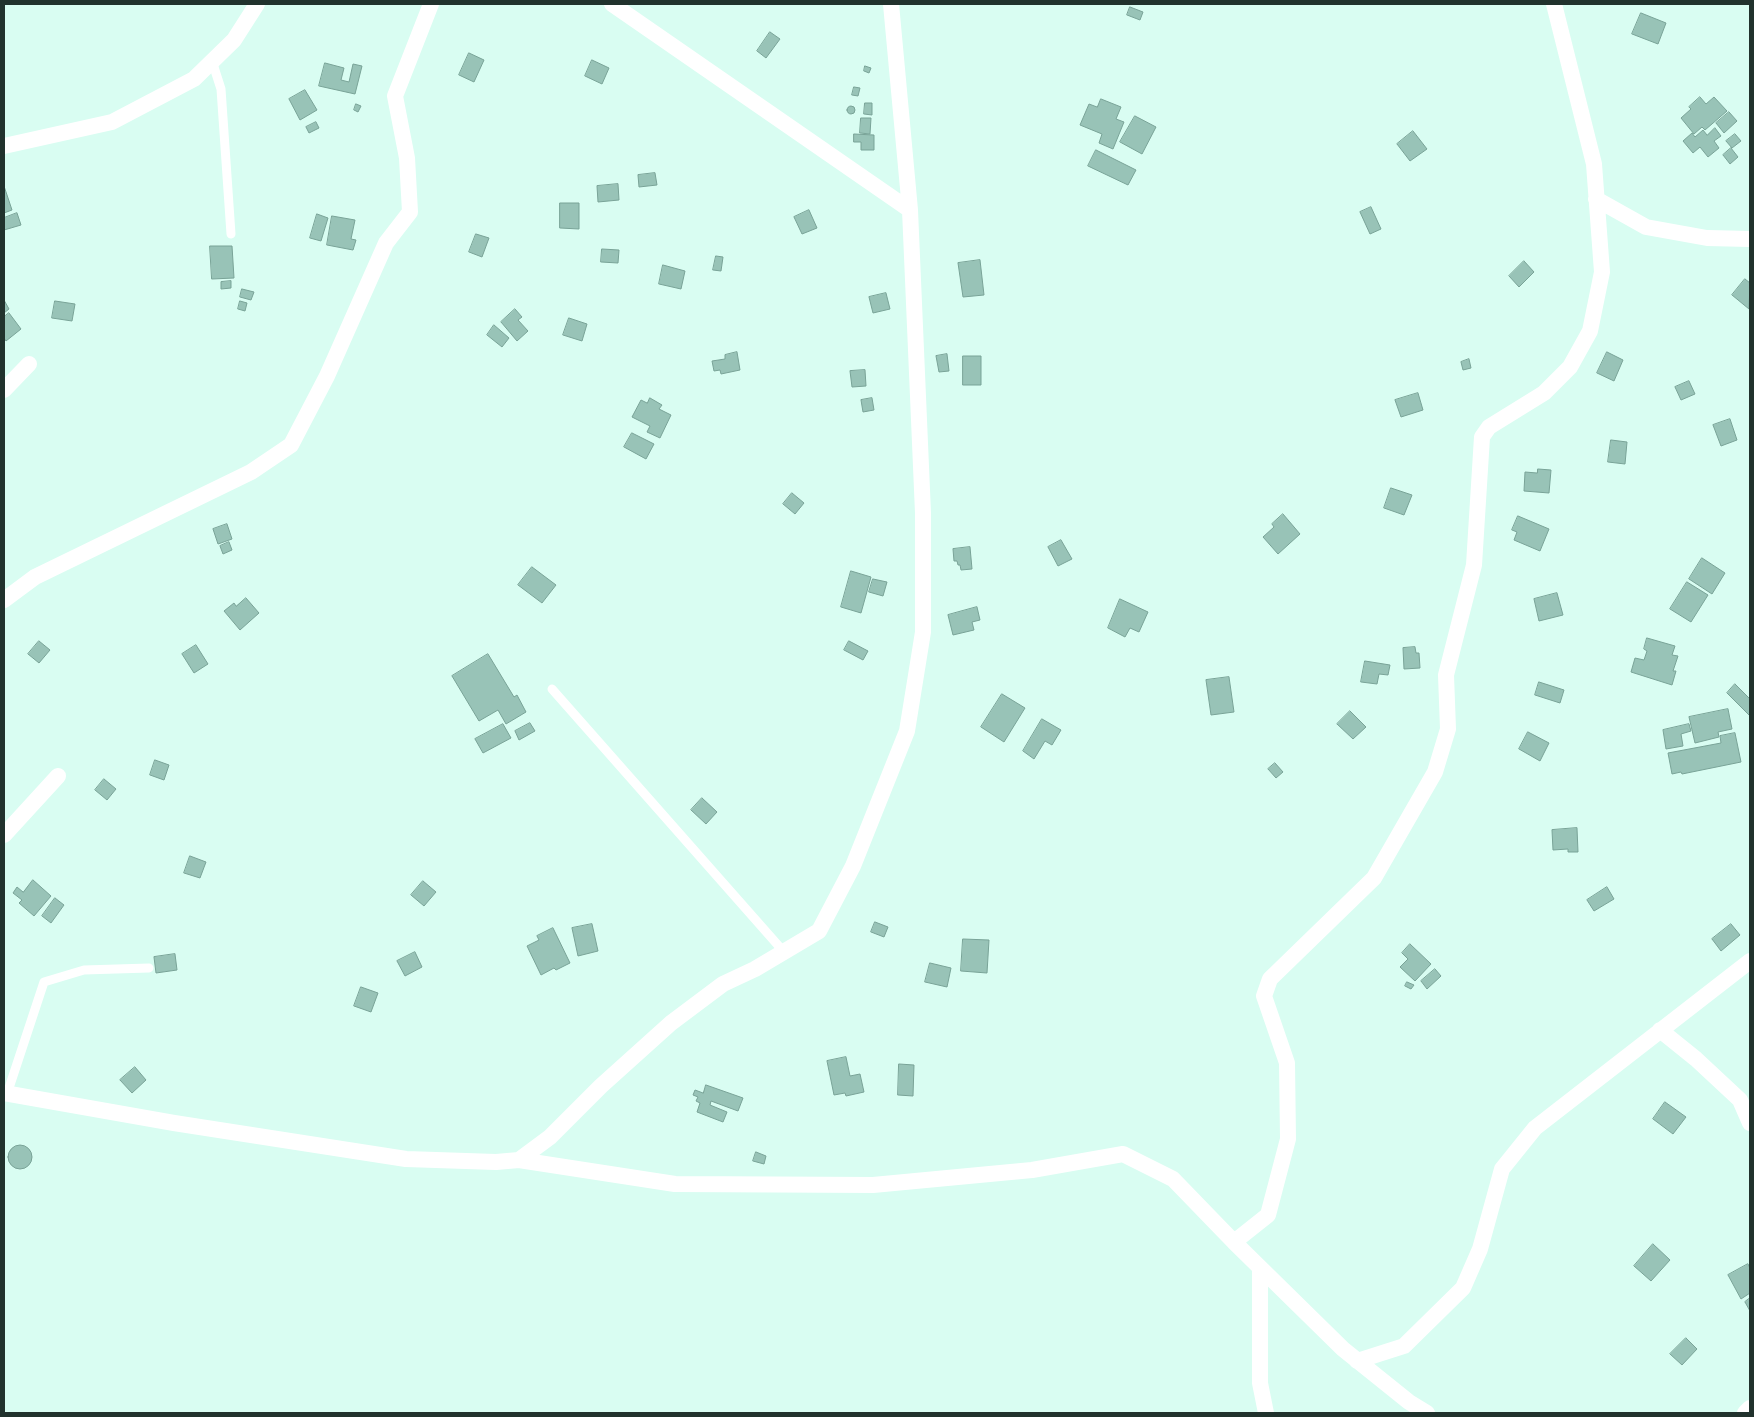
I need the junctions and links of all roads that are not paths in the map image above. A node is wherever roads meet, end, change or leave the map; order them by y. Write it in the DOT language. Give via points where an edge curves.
graph roads {
  1 [pos="258,4"];
  2 [pos="431,4"];
  3 [pos="612,4"];
  4 [pos="891,4"];
  5 [pos="1554,4"];
  6 [pos="212,61"];
  7 [pos="4,146"];
  8 [pos="1596,199"];
  9 [pos="910,210"];
  10 [pos="231,234"];
  11 [pos="1750,239"];
  12 [pos="28,364"];
  13 [pos="4,390"];
  14 [pos="4,600"];
  15 [pos="552,688"];
  16 [pos="58,776"];
  17 [pos="4,835"];
  18 [pos="784,952"];
  19 [pos="1750,961"];
  20 [pos="149,968"];
  21 [pos="1660,1030"];
  22 [pos="5,1094"];
  23 [pos="1750,1123"];
  24 [pos="519,1160"];
  25 [pos="1234,1242"];
  26 [pos="1260,1268"];
  27 [pos="1358,1361"];
  28 [pos="1750,1408"];
  29 [pos="1266,1413"];
  30 [pos="1427,1413"];
  31 [pos="1745,1413"];
  1 -- 6 [label="street" via="234,40"];
  2 -- 14 [label="street" via="395,96 407,158 410,212 386,243 327,376 291,445 251,472 35,577"];
  3 -- 9 [label="street"];
  4 -- 9 [label="street"];
  5 -- 8 [label="street" via="1594,164"];
  6 -- 7 [label="street" via="194,79 112,122"];
  6 -- 10 [label="lane" via="220,89"];
  8 -- 11 [label="street" via="1646,227 1707,238"];
  8 -- 25 [label="street" via="1602,272 1590,331 1570,367 1544,393 1489,427 1482,437 1474,565 1446,675 1448,729 1435,772 1374,878 1270,979 1264,996 1287,1063 1288,1138 1268,1215"];
  9 -- 18 [label="street" via="922,513 923,632 907,731 853,866 819,931"];
  12 -- 13 [label="street"];
  15 -- 18 [label="lane"];
  16 -- 17 [label="street"];
  18 -- 24 [label="street" via="723,984 671,1023 550,1137"];
  19 -- 21 [label="street"];
  20 -- 22 [label="lane" via="84,970 44,982"];
  21 -- 23 [label="street" via="1740,1100"];
  21 -- 27 [label="street" via="1535,1128 1502,1169 1480,1249 1463,1288 1404,1346"];
  22 -- 24 [label="street" via="406,1159"];
  24 -- 25 [label="street" via="675,1184 873,1185 1032,1170 1123,1154 1173,1179"];
  25 -- 26 [label="street"];
  26 -- 27 [label="street"];
  26 -- 29 [label="street" via="1260,1382"];
  27 -- 30 [label="street"];
  28 -- 31 [label="street"];
}
